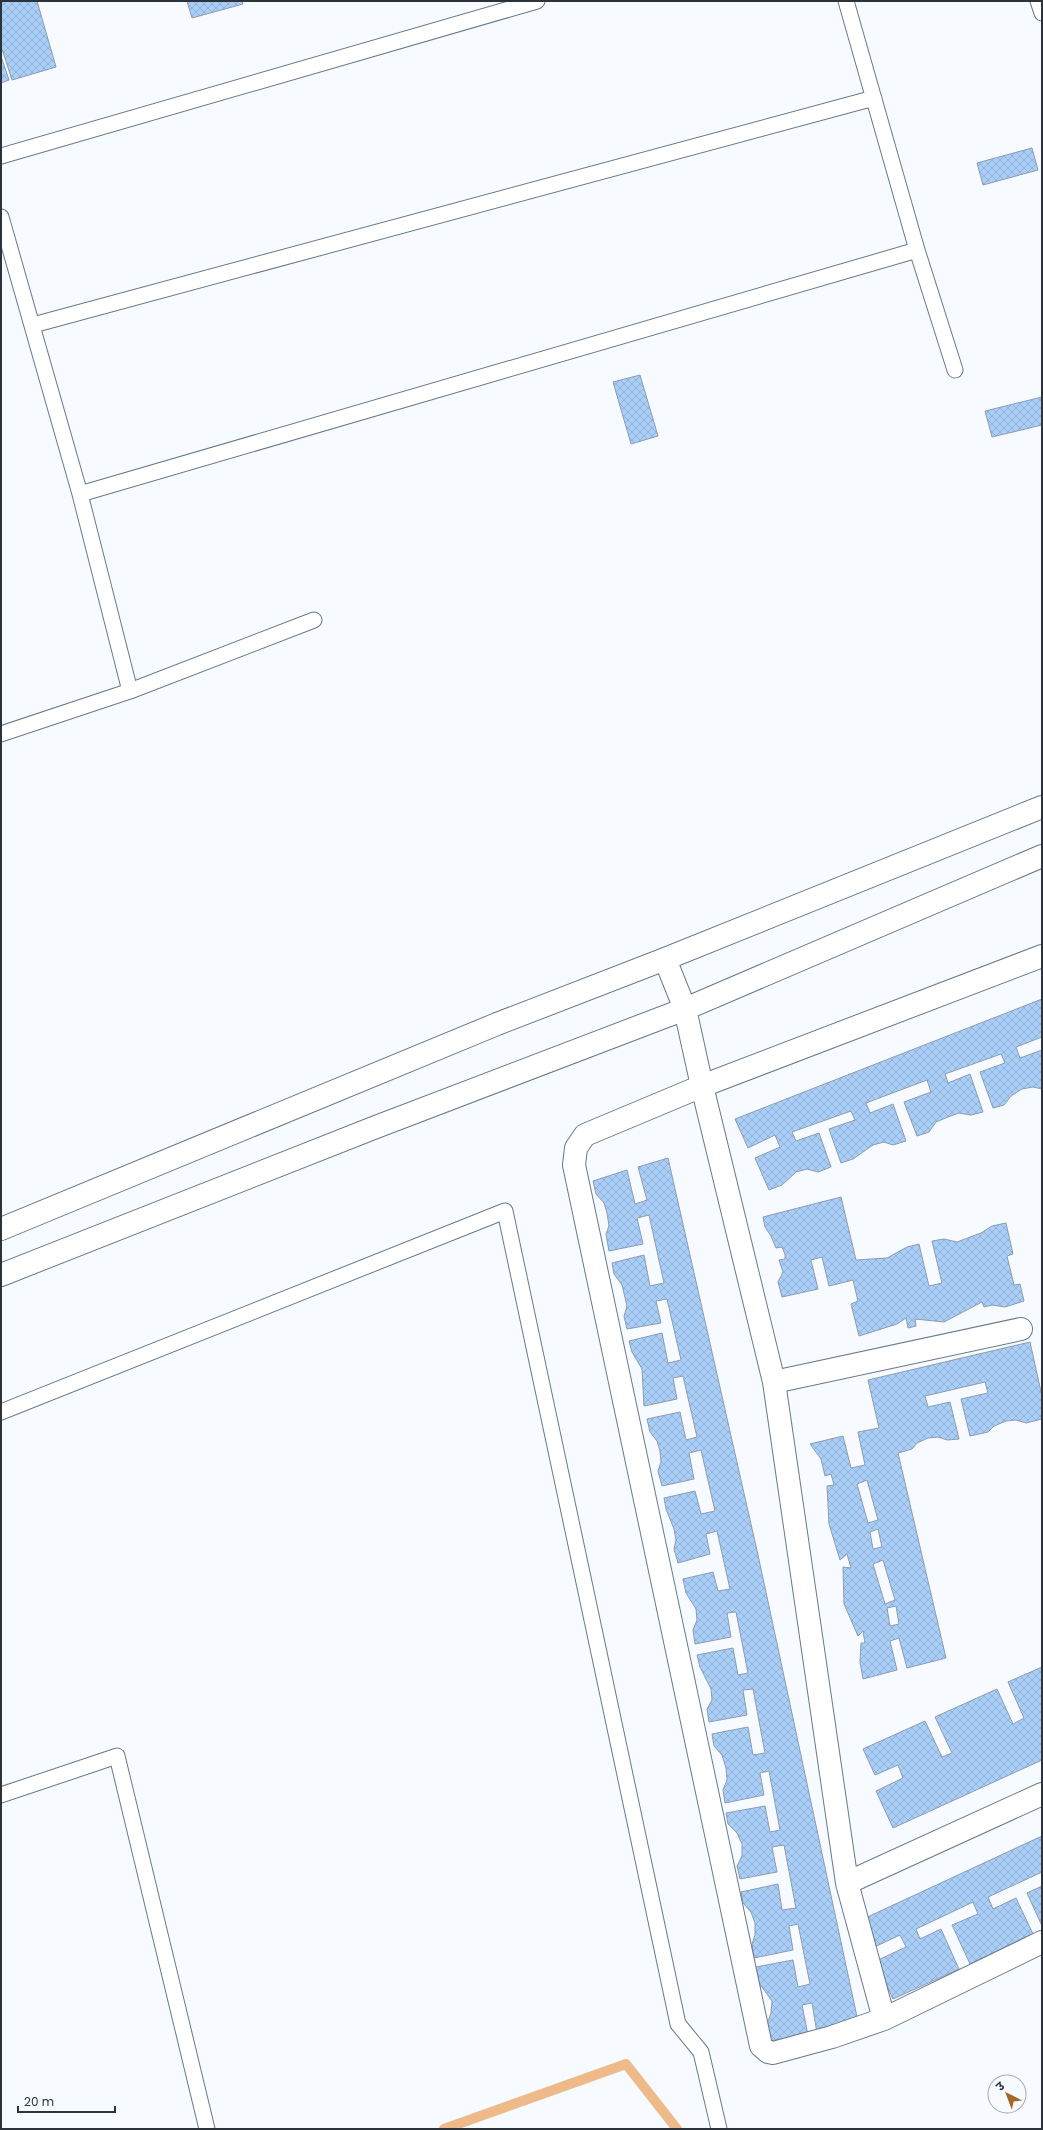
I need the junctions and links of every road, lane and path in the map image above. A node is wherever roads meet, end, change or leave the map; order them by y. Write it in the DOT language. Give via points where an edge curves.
graph roads {
  1 [pos="537,1"];
  2 [pos="846,1"];
  3 [pos="1038,1"];
  4 [pos="1042,13"];
  5 [pos="874,98"];
  6 [pos="1,156"];
  7 [pos="1,217"];
  8 [pos="917,250"];
  9 [pos="34,325"];
  10 [pos="955,370"];
  11 [pos="80,494"];
  12 [pos="314,620"];
  13 [pos="130,691"];
  14 [pos="1,734"];
  15 [pos="1042,807"];
  16 [pos="1042,856"];
  17 [pos="1042,956"];
  18 [pos="665,959"];
  19 [pos="685,1009"];
  20 [pos="702,1086"];
  21 [pos="1,1229"];
  22 [pos="1,1276"];
  23 [pos="1021,1329"];
  24 [pos="774,1382"];
  25 [pos="1,1412"];
  26 [pos="1042,1794"];
  27 [pos="1,1795"];
  28 [pos="848,1884"];
  29 [pos="1042,1942"];
  30 [pos="884,2019"];
  31 [pos="207,2129"];
  32 [pos="719,2129"];
  1 -- 6 [label="lane"];
  2 -- 5 [label="lane"];
  3 -- 4 [label="lane"];
  5 -- 8 [label="lane"];
  5 -- 9 [label="lane"];
  7 -- 9 [label="lane"];
  8 -- 10 [label="lane"];
  8 -- 11 [label="lane"];
  9 -- 11 [label="lane"];
  11 -- 13 [label="lane"];
  12 -- 13 [label="lane"];
  13 -- 14 [label="lane"];
  15 -- 18 [label="street"];
  16 -- 19 [label="street"];
  17 -- 20 [label="street"];
  18 -- 19 [label="street"];
  18 -- 21 [label="street" via="497,1024"];
  19 -- 20 [label="street"];
  19 -- 22 [label="street" via="376,1127"];
  20 -- 24 [label="street"];
  20 -- 30 [label="street" via="585,1135 576,1148 574,1165 760,2046 773,2053"];
  23 -- 24 [label="street"];
  24 -- 28 [label="street"];
  25 -- 32 [label="lane" via="505,1211 678,2024 701,2052"];
  26 -- 28 [label="street"];
  27 -- 31 [label="lane" via="117,1756"];
  28 -- 30 [label="street"];
  29 -- 30 [label="street"];
}
